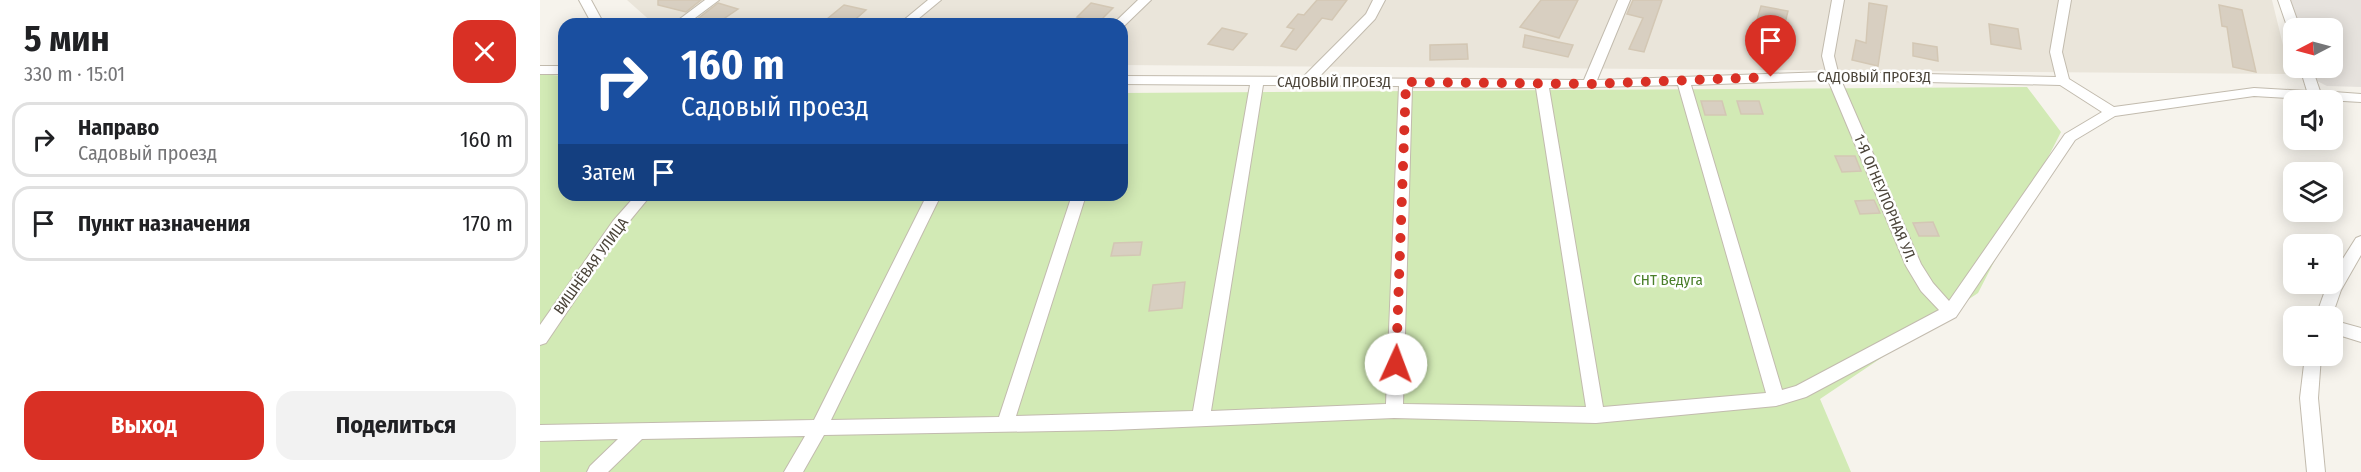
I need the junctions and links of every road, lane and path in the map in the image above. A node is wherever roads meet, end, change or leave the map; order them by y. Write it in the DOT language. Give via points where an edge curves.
graph roads {
  1 [pos="585,0"];
  2 [pos="713,0"];
  3 [pos="934,0"];
  4 [pos="1145,0"];
  5 [pos="1379,0"];
  6 [pos="1624,0"];
  7 [pos="1838,0"];
  8 [pos="2065,0"];
  9 [pos="2284,0"];
  10 [pos="595,18"];
  11 [pos="688,18"];
  12 [pos="912,18"];
  13 [pos="1126,18"];
  14 [pos="2290,18"];
  15 [pos="540,70"];
  16 [pos="558,70"];
  17 [pos="1833,76"];
  18 [pos="1128,80"];
  19 [pos="1683,80"];
  20 [pos="1257,81"];
  21 [pos="2063,81"];
  22 [pos="1306,82"];
  23 [pos="1406,82"];
  24 [pos="1542,82"];
  25 [pos="1589,84"];
  26 [pos="2283,93"];
  27 [pos="2343,97"];
  28 [pos="2361,98"];
  29 [pos="2112,112"];
  30 [pos="639,201"];
  31 [pos="931,201"];
  32 [pos="1077,201"];
  33 [pos="2359,248"];
  34 [pos="2327,306"];
  35 [pos="1950,312"];
  36 [pos="2343,329"];
  37 [pos="2361,335"];
  38 [pos="540,338"];
  39 [pos="2312,366"];
  40 [pos="1776,399"];
  41 [pos="1395,411"];
  42 [pos="1596,415"];
  43 [pos="1201,418"];
  44 [pos="1005,424"];
  45 [pos="819,427"];
  46 [pos="638,431"];
  47 [pos="540,433"];
  48 [pos="596,472"];
  49 [pos="793,472"];
  50 [pos="2316,472"];
  1 -- 10 [label="street"];
  2 -- 11 [label="street"];
  3 -- 12 [label="street"];
  4 -- 13 [label="street"];
  5 -- 22 [label="street" via="1371,16"];
  6 -- 25 [label="street"];
  7 -- 17 [label="street, 1-Я ОГНЕУПОРНАЯ УЛ." via="1828,56"];
  8 -- 21 [label="street" via="2056,52"];
  9 -- 14 [label="street"];
  15 -- 16 [label="street"];
  17 -- 19 [label="street, САДОВЫЙ ПРОЕЗД"];
  17 -- 21 [label="street, САДОВЫЙ ПРОЕЗД"];
  17 -- 35 [label="street, 1-Я ОГНЕУПОРНАЯ УЛ." via="1914,266"];
  18 -- 20 [label="street, САДОВЫЙ ПРОЕЗД"];
  19 -- 25 [label="street, САДОВЫЙ ПРОЕЗД"];
  19 -- 40 [label="street"];
  20 -- 22 [label="street, САДОВЫЙ ПРОЕЗД"];
  20 -- 43 [label="street"];
  21 -- 29 [label="street"];
  22 -- 23 [label="street, САДОВЫЙ ПРОЕЗД"];
  23 -- 24 [label="street, САДОВЫЙ ПРОЕЗД"];
  23 -- 41 [label="street"];
  24 -- 25 [label="street, САДОВЫЙ ПРОЕЗД"];
  24 -- 42 [label="street"];
  26 -- 29 [label="street" via="2254,92"];
  27 -- 28 [label="street"];
  29 -- 35 [label="street" via="2070,137"];
  30 -- 38 [label="street, ВИШНЁВАЯ УЛИЦА"];
  31 -- 45 [label="street"];
  32 -- 44 [label="street"];
  33 -- 34 [label="street" via="2333,289"];
  35 -- 40 [label="street" via="1800,392"];
  36 -- 37 [label="street"];
  39 -- 50 [label="street" via="2309,398"];
  40 -- 42 [label="street"];
  41 -- 42 [label="street"];
  41 -- 43 [label="street"];
  43 -- 44 [label="street"];
  44 -- 45 [label="street"];
  45 -- 46 [label="street"];
  45 -- 49 [label="street"];
  46 -- 47 [label="street"];
  46 -- 48 [label="street"];
}
